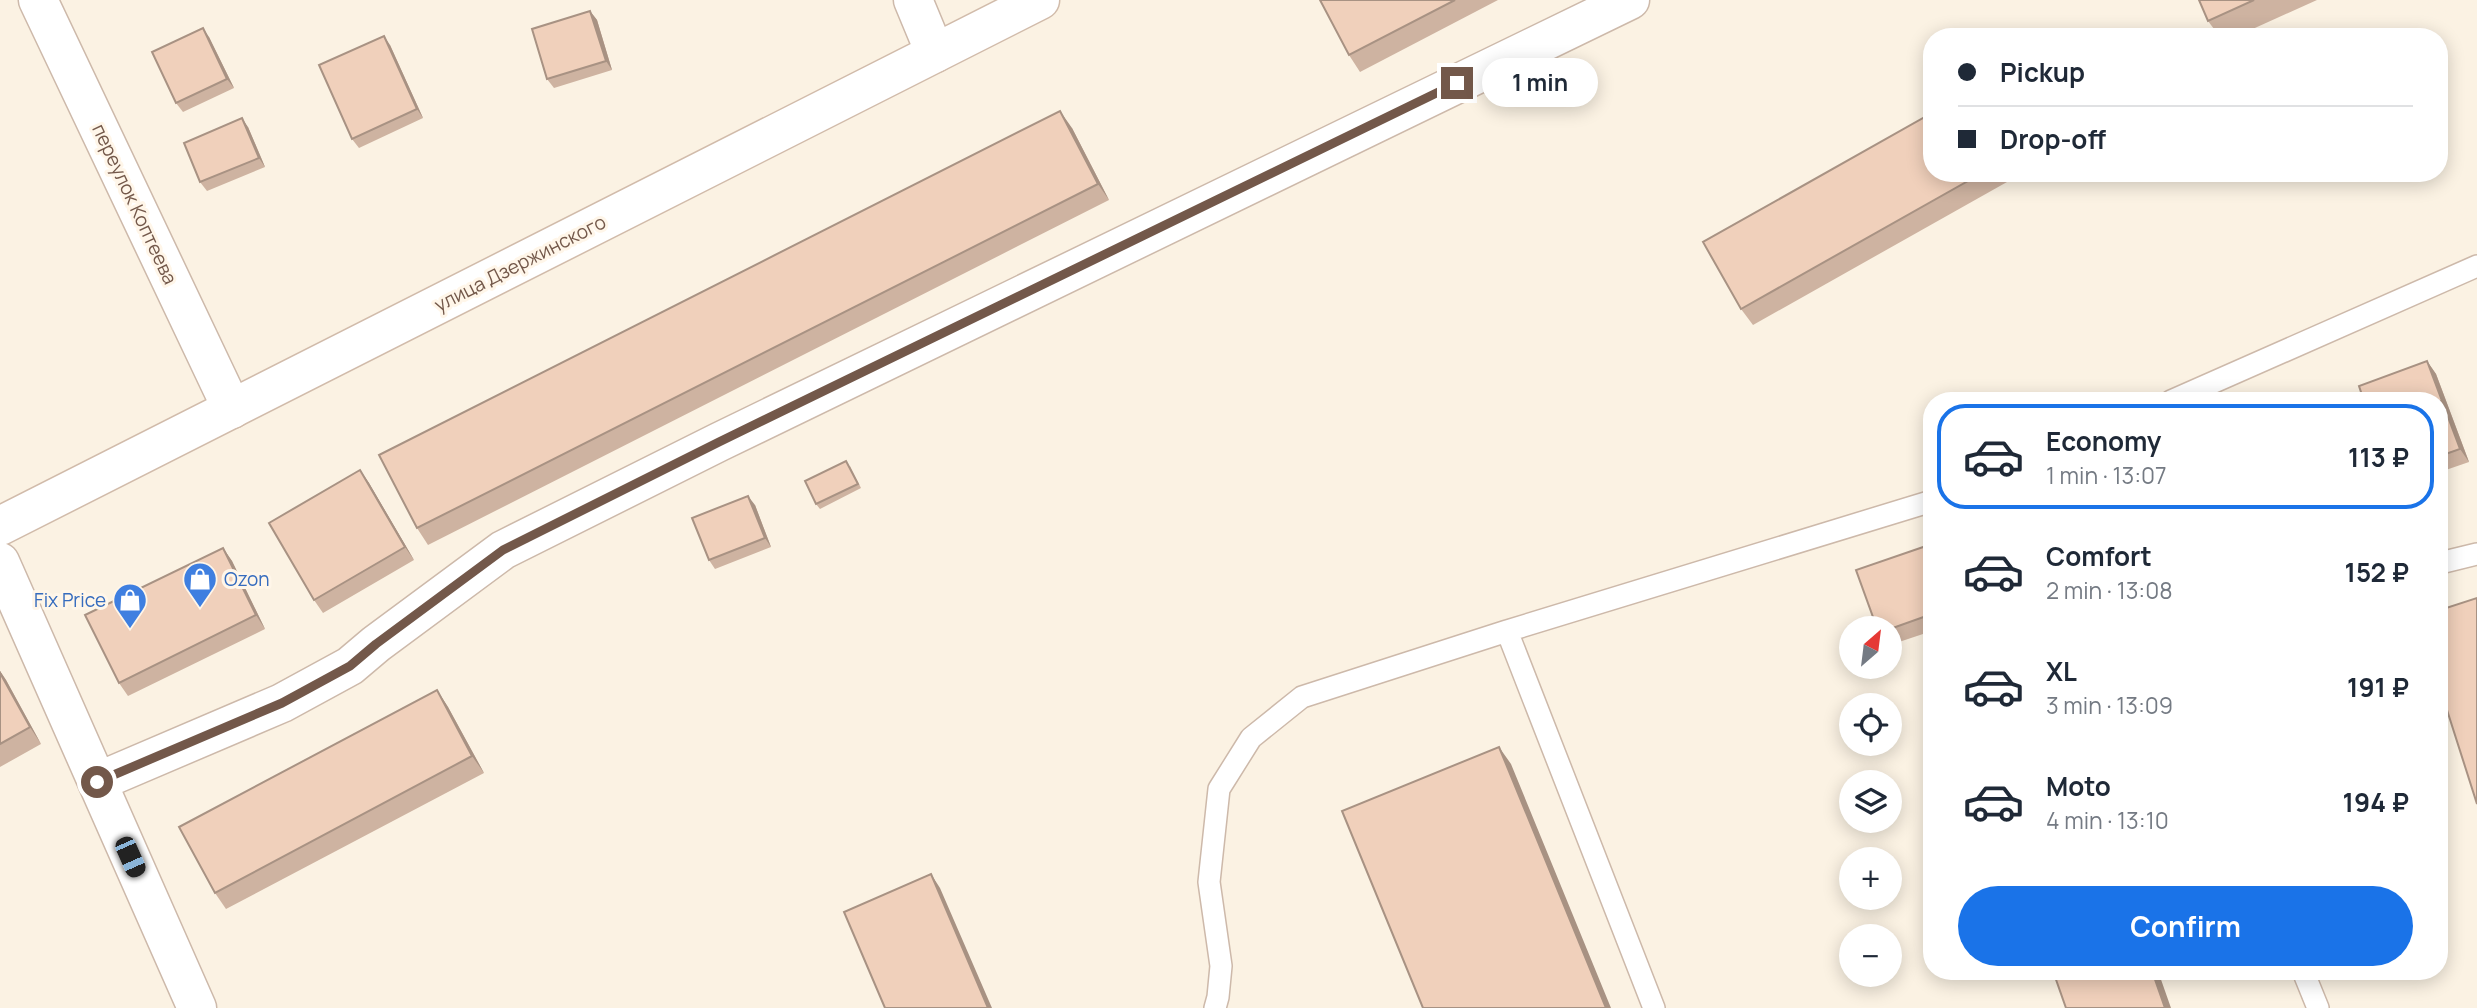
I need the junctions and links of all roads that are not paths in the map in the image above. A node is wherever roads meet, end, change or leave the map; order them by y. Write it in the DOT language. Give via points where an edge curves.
graph roads {
  1 [pos="38,0"];
  2 [pos="913,0"];
  3 [pos="1040,0"];
  4 [pos="1630,0"];
  5 [pos="935,53"];
  6 [pos="2477,266"];
  7 [pos="2191,392"];
  8 [pos="232,409"];
  9 [pos="1923,504"];
  10 [pos="0,526"];
  11 [pos="2477,554"];
  12 [pos="2448,561"];
  13 [pos="0,562"];
  14 [pos="1507,631"];
  15 [pos="97,782"];
  16 [pos="2307,980"];
  17 [pos="197,1008"];
  18 [pos="1214,1008"];
  19 [pos="1654,1008"];
  20 [pos="2318,1008"];
  1 -- 8 [label="street, переулок Коптеева"];
  2 -- 5 [label="street"];
  3 -- 5 [label="street, улица Дзержинского"];
  4 -- 15 [label="street" via="503,550 350,666 282,703"];
  5 -- 8 [label="street, улица Дзержинского"];
  6 -- 7 [label="lane"];
  8 -- 10 [label="street, улица Дзержинского"];
  9 -- 14 [label="lane"];
  11 -- 12 [label="lane"];
  13 -- 15 [label="street"];
  14 -- 18 [label="lane" via="1303,697 1251,738 1219,789 1209,882 1222,967"];
  14 -- 19 [label="lane"];
  15 -- 17 [label="street"];
  16 -- 20 [label="lane"];
}
